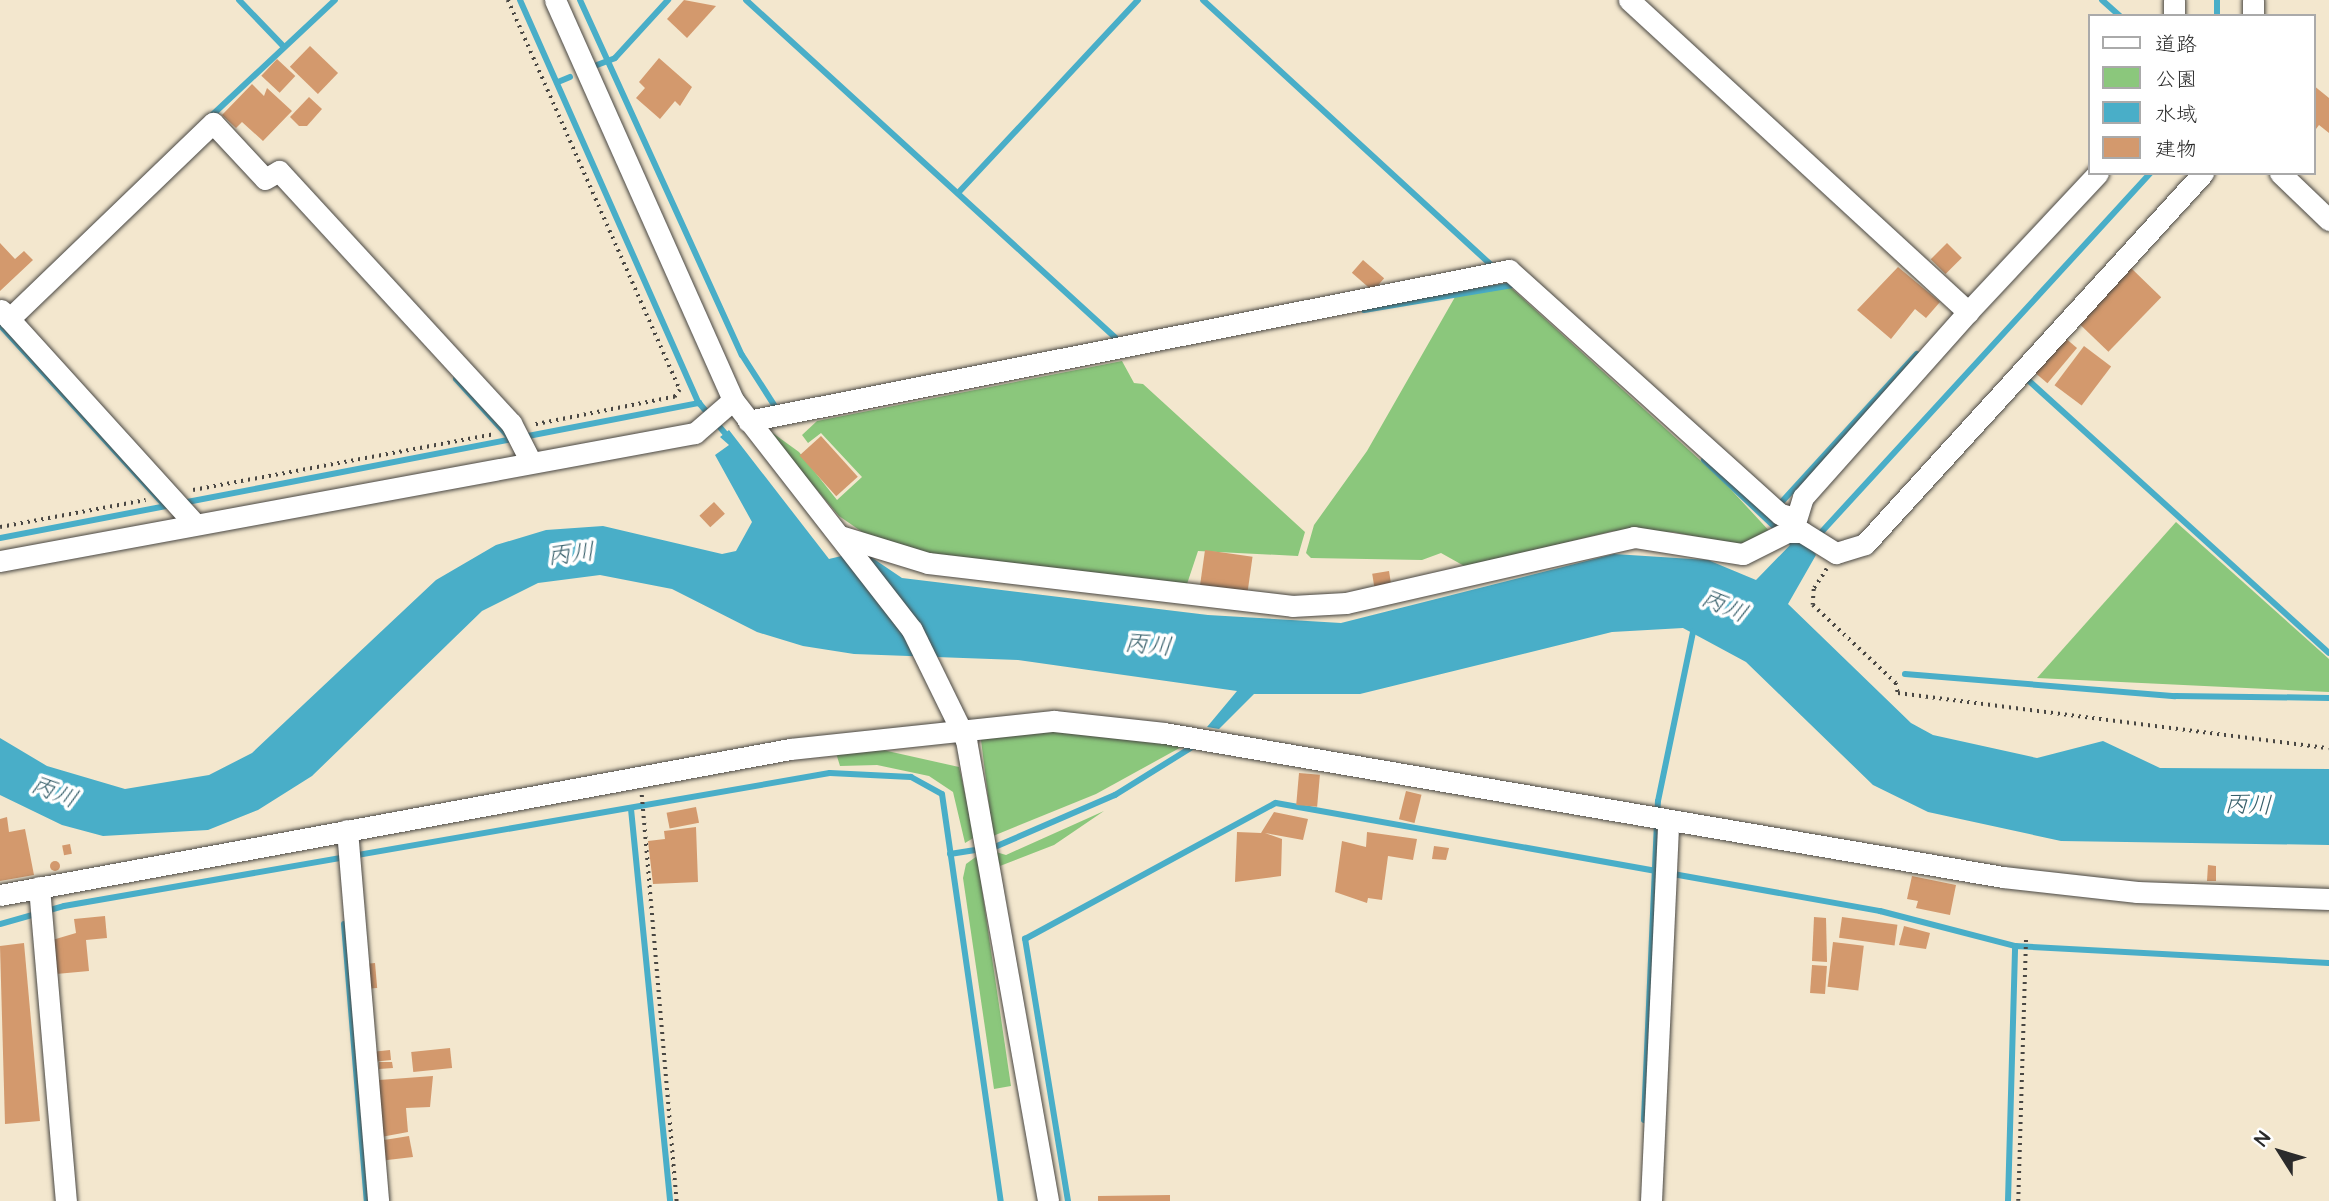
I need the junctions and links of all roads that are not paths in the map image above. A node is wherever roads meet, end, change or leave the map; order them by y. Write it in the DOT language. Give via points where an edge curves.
graph roads {
  1 [pos="555,0"];
  2 [pos="1629,0"];
  3 [pos="2096,175"];
  4 [pos="2201,175"];
  5 [pos="2282,175"];
  6 [pos="2329,220"];
  7 [pos="1963,308"];
  8 [pos="4,315"];
  9 [pos="720,414"];
  10 [pos="748,421"];
  11 [pos="517,440"];
  12 [pos="189,517"];
  13 [pos="1798,530"];
  14 [pos="846,543"];
  15 [pos="0,561"];
  16 [pos="958,722"];
  17 [pos="1661,819"];
  18 [pos="348,837"];
  19 [pos="0,895"];
  20 [pos="2329,900"];
  21 [pos="40,904"];
  22 [pos="65,1201"];
  23 [pos="378,1201"];
  24 [pos="1048,1201"];
  25 [pos="1651,1201"];
  1 -- 9 [label="street"];
  2 -- 7 [label="street"];
  3 -- 7 [label="street"];
  4 -- 13 [label="street" via="1865,544"];
  5 -- 6 [label="street"];
  7 -- 13 [label="street" via="1815,482"];
  8 -- 11 [label="street" via="213,123 271,175 279,171"];
  8 -- 12 [label="street" via="162,496"];
  9 -- 10 [label="street"];
  9 -- 11 [label="street" via="593,454"];
  10 -- 13 [label="street" via="1500,273"];
  10 -- 14 [label="street"];
  11 -- 12 [label="street"];
  12 -- 15 [label="street"];
  13 -- 14 [label="street" via="1743,554 1680,540 1615,539 1346,603 1292,606 928,562"];
  14 -- 16 [label="street" via="912,629"];
  16 -- 17 [label="street" via="1094,722"];
  16 -- 18 [label="street" via="790,750"];
  16 -- 24 [label="street"];
  17 -- 20 [label="street" via="2049,883"];
  17 -- 25 [label="street" via="1665,876"];
  18 -- 21 [label="street"];
  18 -- 23 [label="street"];
  19 -- 21 [label="street"];
  21 -- 22 [label="street"];
}
